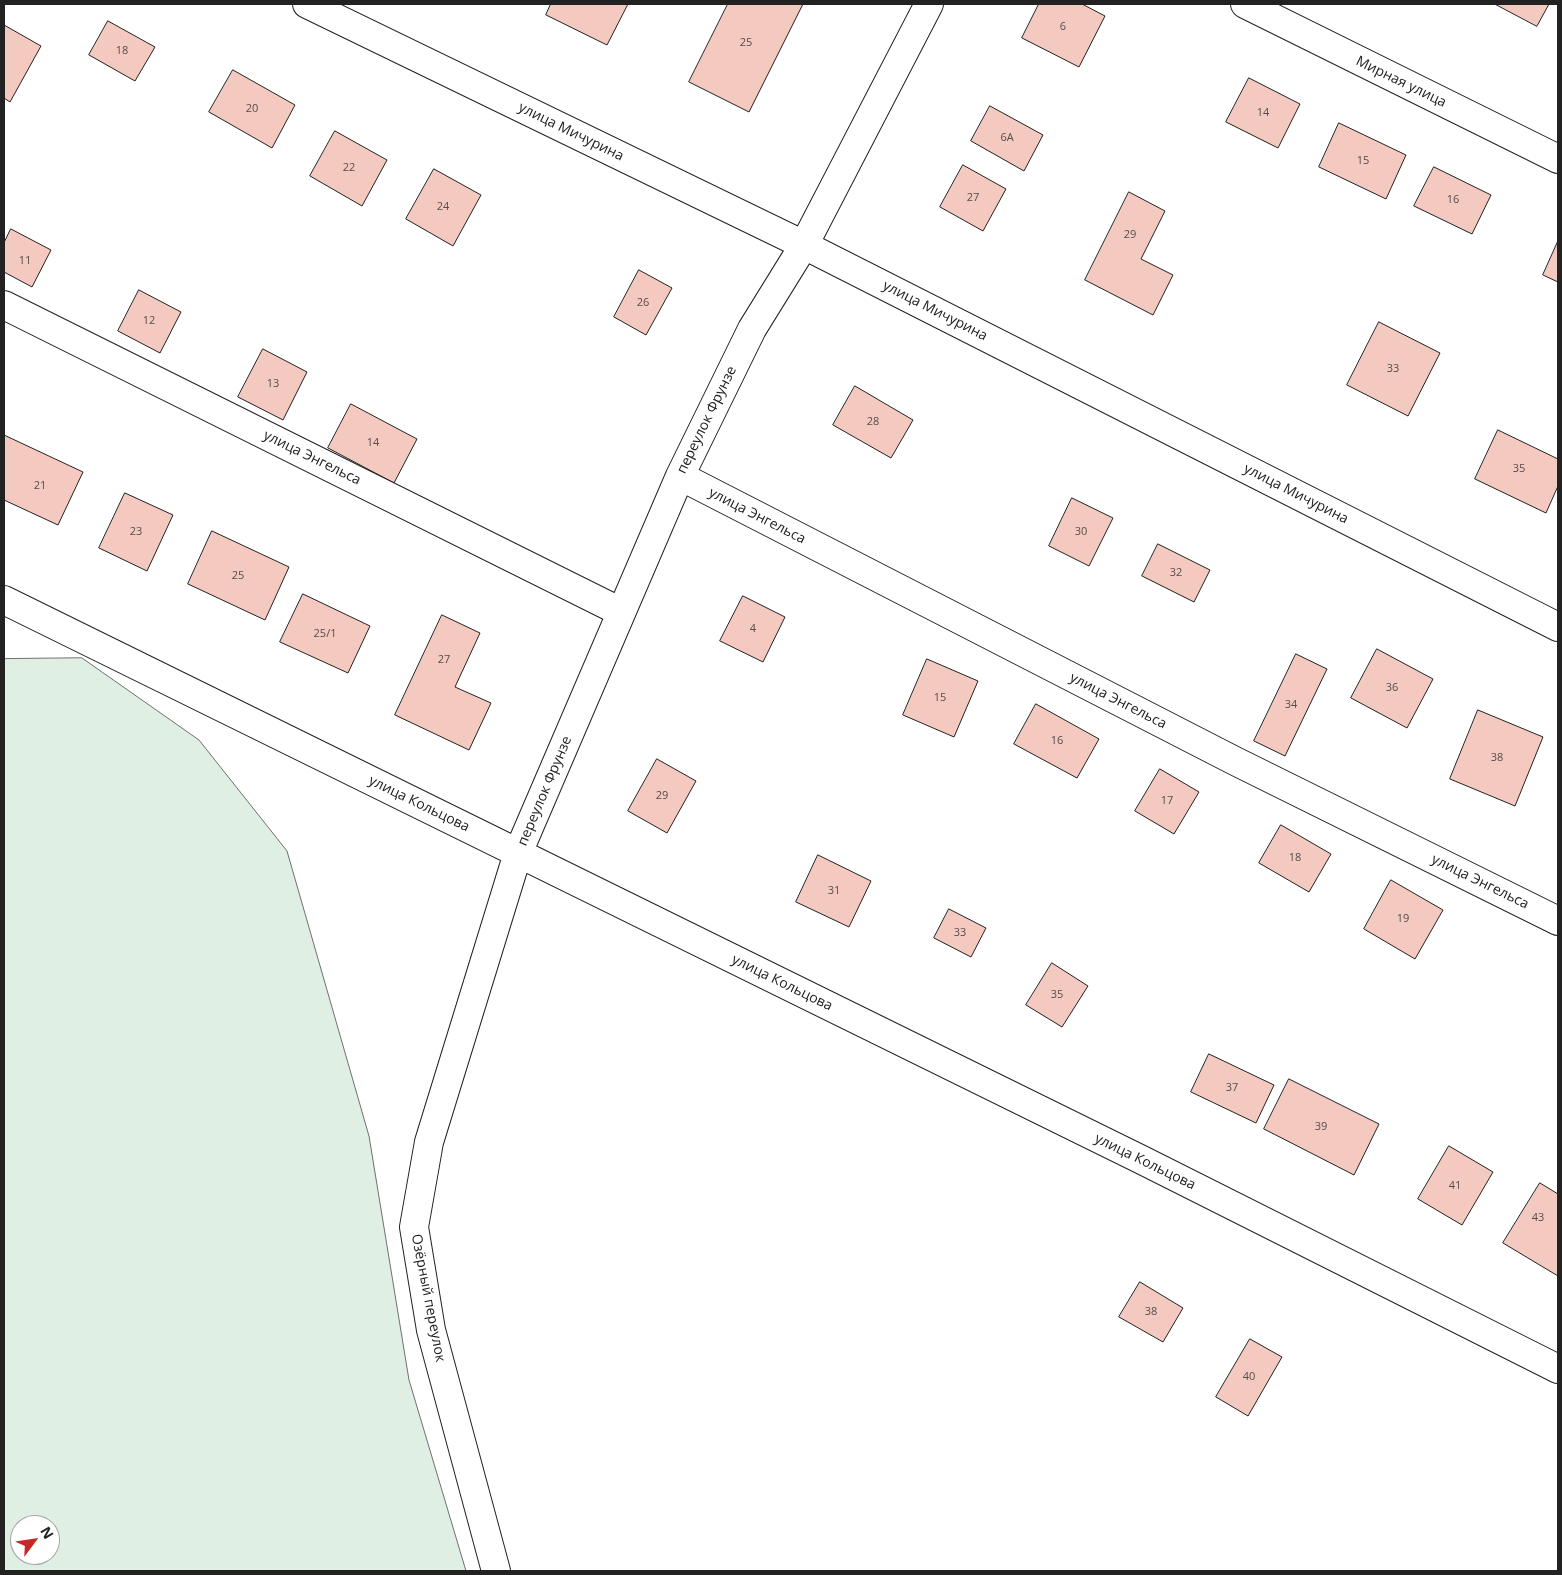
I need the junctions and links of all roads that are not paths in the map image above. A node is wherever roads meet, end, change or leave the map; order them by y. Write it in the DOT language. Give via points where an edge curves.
graph roads {
  1 [pos="307,4"];
  2 [pos="929,4"];
  3 [pos="1245,4"];
  4 [pos="1558,159"];
  5 [pos="804,245"];
  6 [pos="4,305"];
  7 [pos="680,476"];
  8 [pos="4,600"];
  9 [pos="621,612"];
  10 [pos="1558,627"];
  11 [pos="518,853"];
  12 [pos="1558,921"];
  13 [pos="1558,1370"];
  14 [pos="493,1564"];
  15 [pos="515,1571"];
  1 -- 5 [label="street, улица Мичурина"];
  2 -- 5 [label="street, переулок Фрунзе"];
  3 -- 4 [label="street, Мирная улица"];
  5 -- 7 [label="street, переулок Фрунзе" via="752,329"];
  5 -- 10 [label="street, улица Мичурина"];
  6 -- 9 [label="street, улица Энгельса"];
  7 -- 9 [label="street, переулок Фрунзе"];
  7 -- 12 [label="street, улица Энгельса" via="1235,761"];
  8 -- 11 [label="street, улица Кольцова"];
  9 -- 11 [label="street, переулок Фрунзе"];
  11 -- 13 [label="street, улица Кольцова" via="1124,1151"];
  11 -- 14 [label="street, Озёрный переулок" via="429,1142 414,1226 431,1330"];
  14 -- 15 [label="street"];
}
